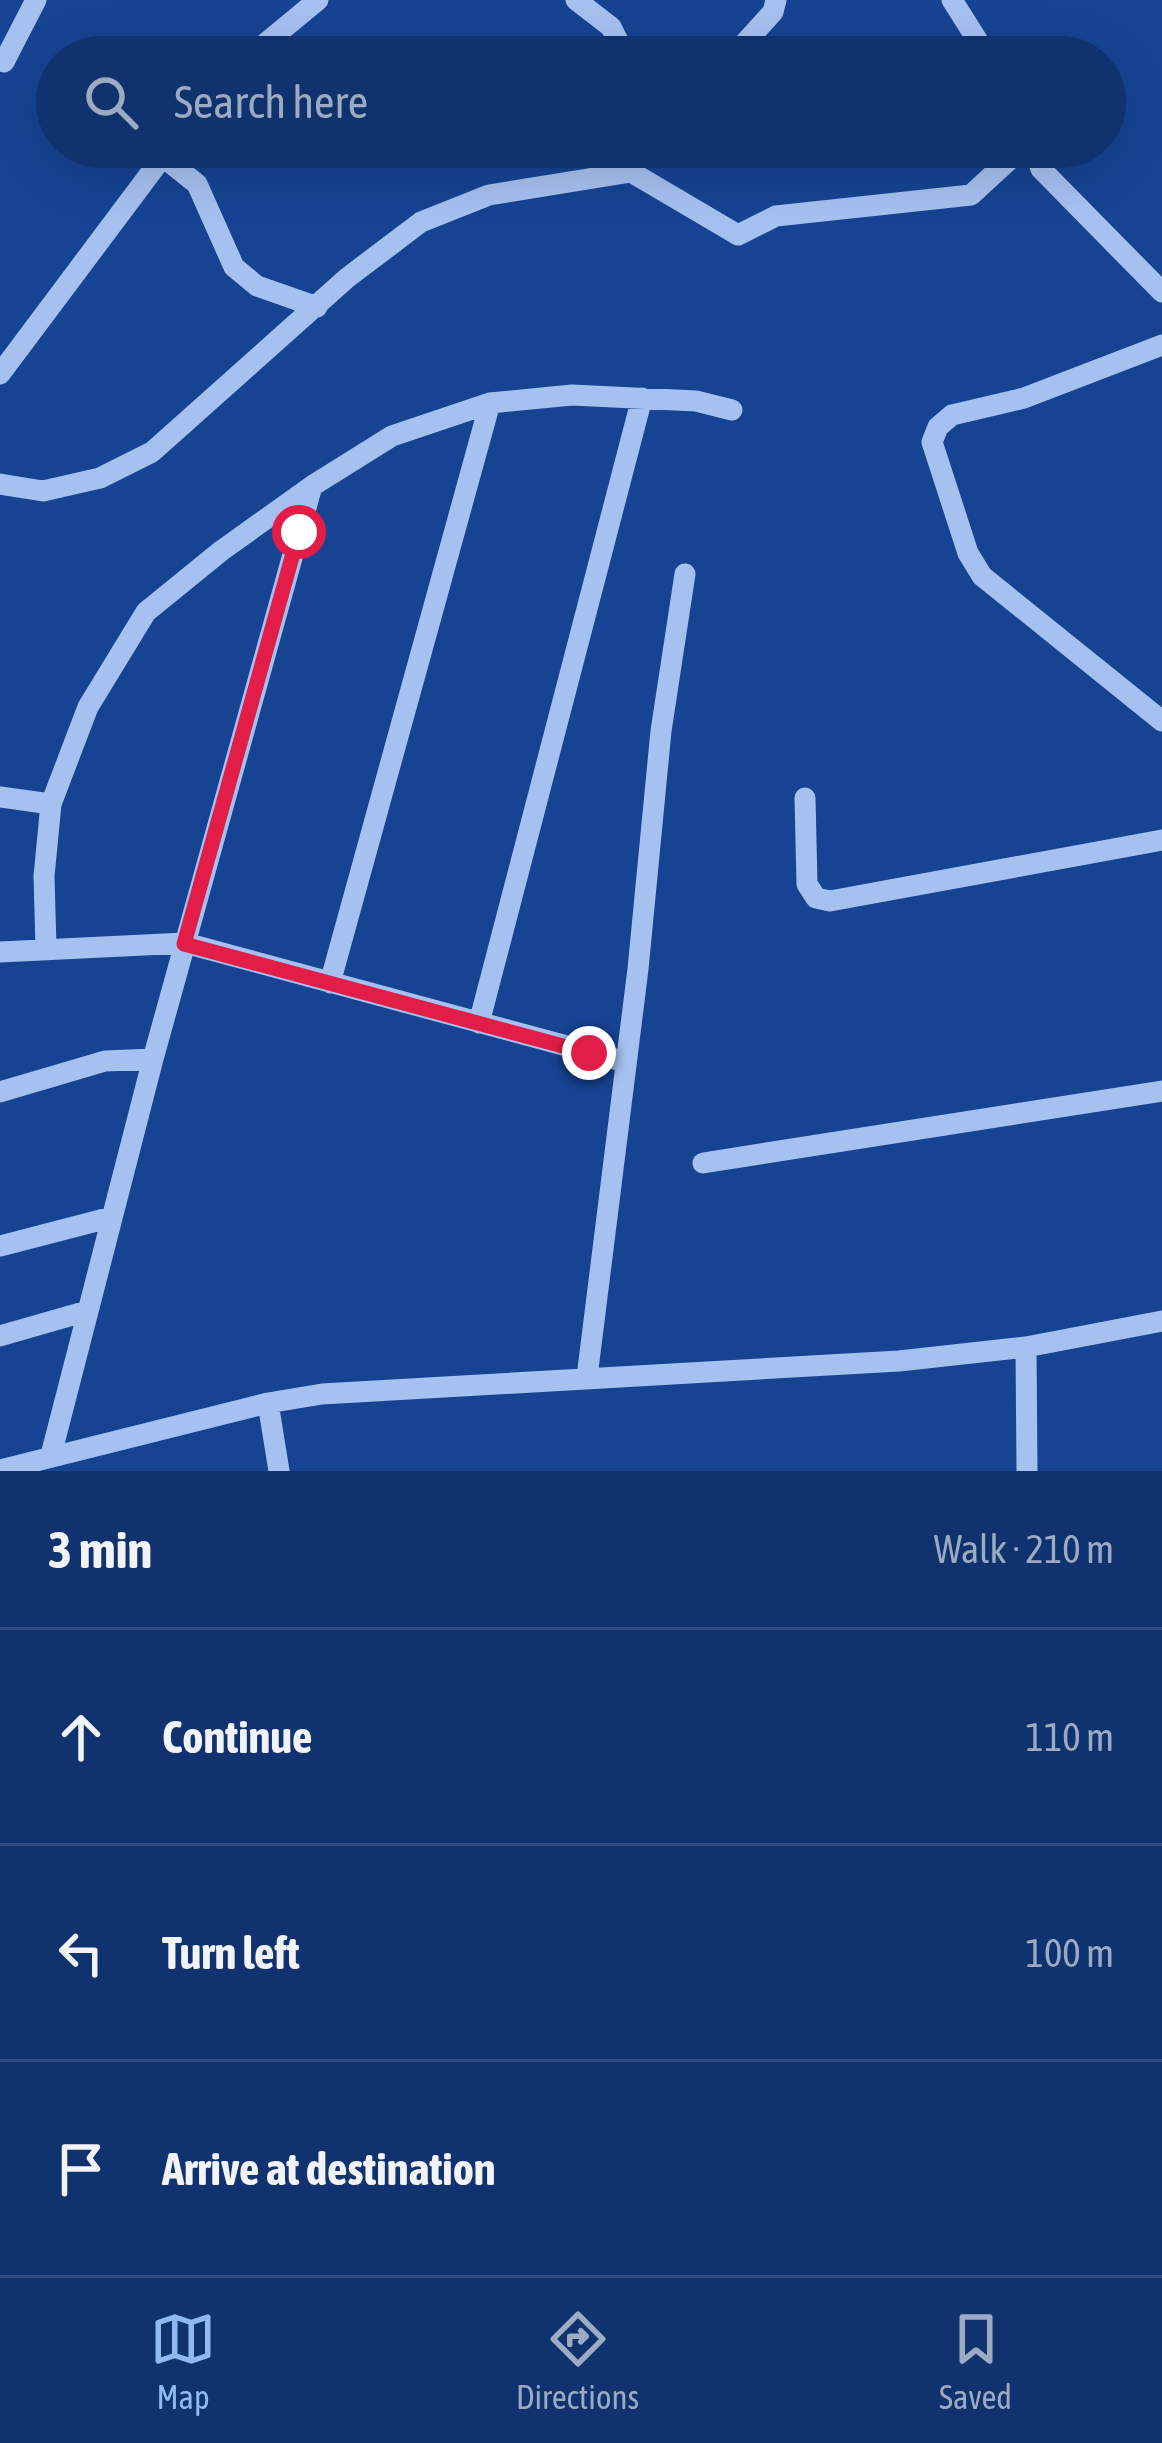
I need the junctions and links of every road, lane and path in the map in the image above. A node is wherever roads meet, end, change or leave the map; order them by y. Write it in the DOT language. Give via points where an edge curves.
graph roads {
  1 [pos="36,0"];
  2 [pos="318,0"];
  3 [pos="576,0"];
  4 [pos="776,0"];
  5 [pos="952,0"];
  6 [pos="275,36"];
  7 [pos="616,36"];
  8 [pos="751,36"];
  9 [pos="975,36"];
  10 [pos="4,62"];
  11 [pos="154,168"];
  12 [pos="182,168"];
  13 [pos="634,168"];
  14 [pos="1000,168"];
  15 [pos="1041,168"];
  16 [pos="631,172"];
  17 [pos="1162,292"];
  18 [pos="317,307"];
  19 [pos="1162,346"];
  20 [pos="0,374"];
  21 [pos="642,398"];
  22 [pos="490,403"];
  23 [pos="732,410"];
  24 [pos="0,484"];
  25 [pos="312,486"];
  26 [pos="685,574"];
  27 [pos="1162,721"];
  28 [pos="0,797"];
  29 [pos="806,798"];
  30 [pos="51,804"];
  31 [pos="1162,840"];
  32 [pos="184,944"];
  33 [pos="46,948"];
  34 [pos="0,952"];
  35 [pos="330,982"];
  36 [pos="479,1023"];
  37 [pos="153,1059"];
  38 [pos="626,1063"];
  39 [pos="1162,1091"];
  40 [pos="0,1092"];
  41 [pos="704,1163"];
  42 [pos="112,1216"];
  43 [pos="0,1246"];
  44 [pos="87,1311"];
  45 [pos="1162,1321"];
  46 [pos="0,1336"];
  47 [pos="1026,1347"];
  48 [pos="587,1377"];
  49 [pos="268,1403"];
  50 [pos="51,1455"];
  51 [pos="11,1469"];
  52 [pos="280,1471"];
  53 [pos="1027,1471"];
  1 -- 10 [label="street"];
  2 -- 6 [label="street"];
  3 -- 7 [label="street"];
  4 -- 8 [label="street"];
  5 -- 9 [label="street"];
  11 -- 20 [label="street"];
  12 -- 18 [label="street" via="197,184 234,267 257,286"];
  13 -- 16 [label="street"];
  14 -- 16 [label="street" via="971,195 776,216 738,235"];
  15 -- 17 [label="street"];
  16 -- 18 [label="street" via="489,195 421,222"];
  18 -- 24 [label="street" via="152,452 100,478 43,490"];
  19 -- 27 [label="street" via="952,416 932,442 982,576"];
  21 -- 22 [label="street" via="572,394"];
  21 -- 23 [label="street"];
  21 -- 36 [label="street"];
  22 -- 25 [label="street" via="392,436"];
  22 -- 35 [label="street"];
  25 -- 30 [label="street" via="146,612 88,707"];
  25 -- 32 [label="street"];
  26 -- 38 [label="street"];
  28 -- 30 [label="street"];
  29 -- 31 [label="street" via="807,884 830,901"];
  30 -- 33 [label="street"];
  32 -- 33 [label="street"];
  32 -- 35 [label="street"];
  32 -- 37 [label="street"];
  33 -- 34 [label="street"];
  35 -- 36 [label="street"];
  36 -- 38 [label="street"];
  37 -- 40 [label="street" via="105,1061"];
  37 -- 42 [label="street"];
  38 -- 48 [label="street"];
  39 -- 41 [label="street"];
  42 -- 43 [label="street"];
  42 -- 44 [label="street"];
  44 -- 46 [label="street"];
  44 -- 50 [label="street"];
  45 -- 47 [label="street"];
  47 -- 48 [label="street"];
  47 -- 53 [label="street"];
  48 -- 49 [label="street"];
  49 -- 50 [label="street"];
  49 -- 52 [label="street"];
  50 -- 51 [label="street"];
}
